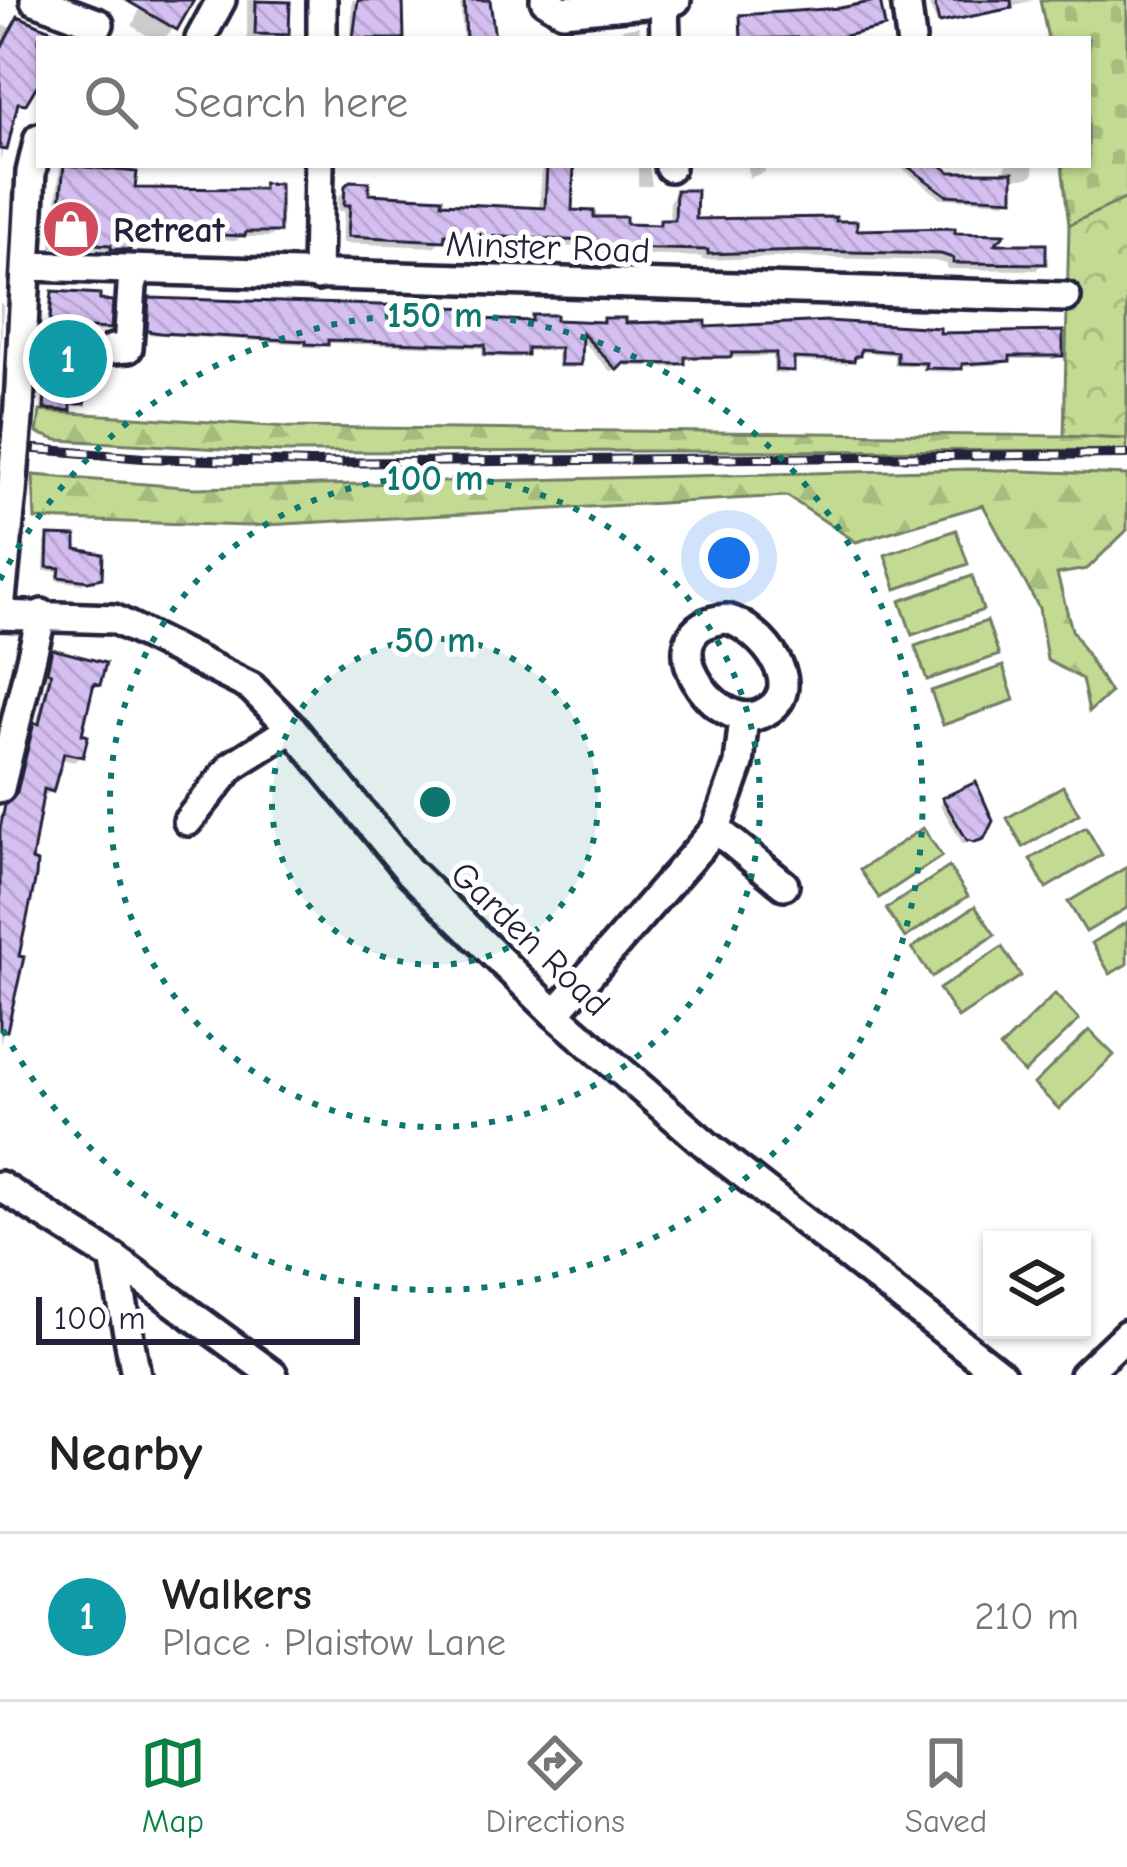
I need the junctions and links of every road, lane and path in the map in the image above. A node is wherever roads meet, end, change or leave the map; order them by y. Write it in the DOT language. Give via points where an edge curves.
graph roads {
  1 [pos="35,0"];
  2 [pos="220,0"];
  3 [pos="322,0"];
  4 [pos="545,0"];
  5 [pos="906,0"];
  6 [pos="671,1"];
  7 [pos="101,21"];
  8 [pos="202,36"];
  9 [pos="322,36"];
  10 [pos="665,36"];
  11 [pos="911,36"];
  12 [pos="36,151"];
  13 [pos="319,168"];
  14 [pos="28,266"];
  15 [pos="133,271"];
  16 [pos="317,276"];
  17 [pos="1066,297"];
  18 [pos="113,349"];
  19 [pos="13,392"];
  20 [pos="2,560"];
  21 [pos="0,612"];
  22 [pos="42,614"];
  23 [pos="744,717"];
  24 [pos="292,728"];
  25 [pos="0,788"];
  26 [pos="188,821"];
  27 [pos="716,829"];
  28 [pos="784,885"];
  29 [pos="555,1014"];
  30 [pos="0,1186"];
  31 [pos="114,1258"];
  32 [pos="1127,1334"];
  33 [pos="136,1375"];
  34 [pos="273,1375"];
  35 [pos="1001,1375"];
  36 [pos="1084,1375"];
  1 -- 7 [label="street"];
  2 -- 8 [label="street"];
  3 -- 9 [label="street"];
  4 -- 6 [label="street" via="563,11"];
  5 -- 11 [label="street"];
  6 -- 10 [label="street"];
  12 -- 14 [label="street"];
  13 -- 16 [label="street"];
  14 -- 15 [label="street, Minster Road"];
  14 -- 19 [label="street"];
  15 -- 16 [label="street, Minster Road"];
  15 -- 18 [label="street" via="128,348"];
  16 -- 17 [label="street, Minster Road"];
  19 -- 20 [label="street, bridge"];
  20 -- 21 [label="street"];
  21 -- 22 [label="street, Garden Road"];
  22 -- 24 [label="street, Garden Road" via="115,619 251,687"];
  22 -- 25 [label="street"];
  23 -- 27 [label="street" via="739,764"];
  24 -- 26 [label="street" via="232,766"];
  24 -- 29 [label="street, Garden Road" via="409,871"];
  27 -- 28 [label="street"];
  27 -- 29 [label="street"];
  29 -- 35 [label="street, Garden Road"];
  30 -- 31 [label="street"];
  31 -- 33 [label="street"];
  31 -- 34 [label="street"];
  32 -- 36 [label="street"];
}
